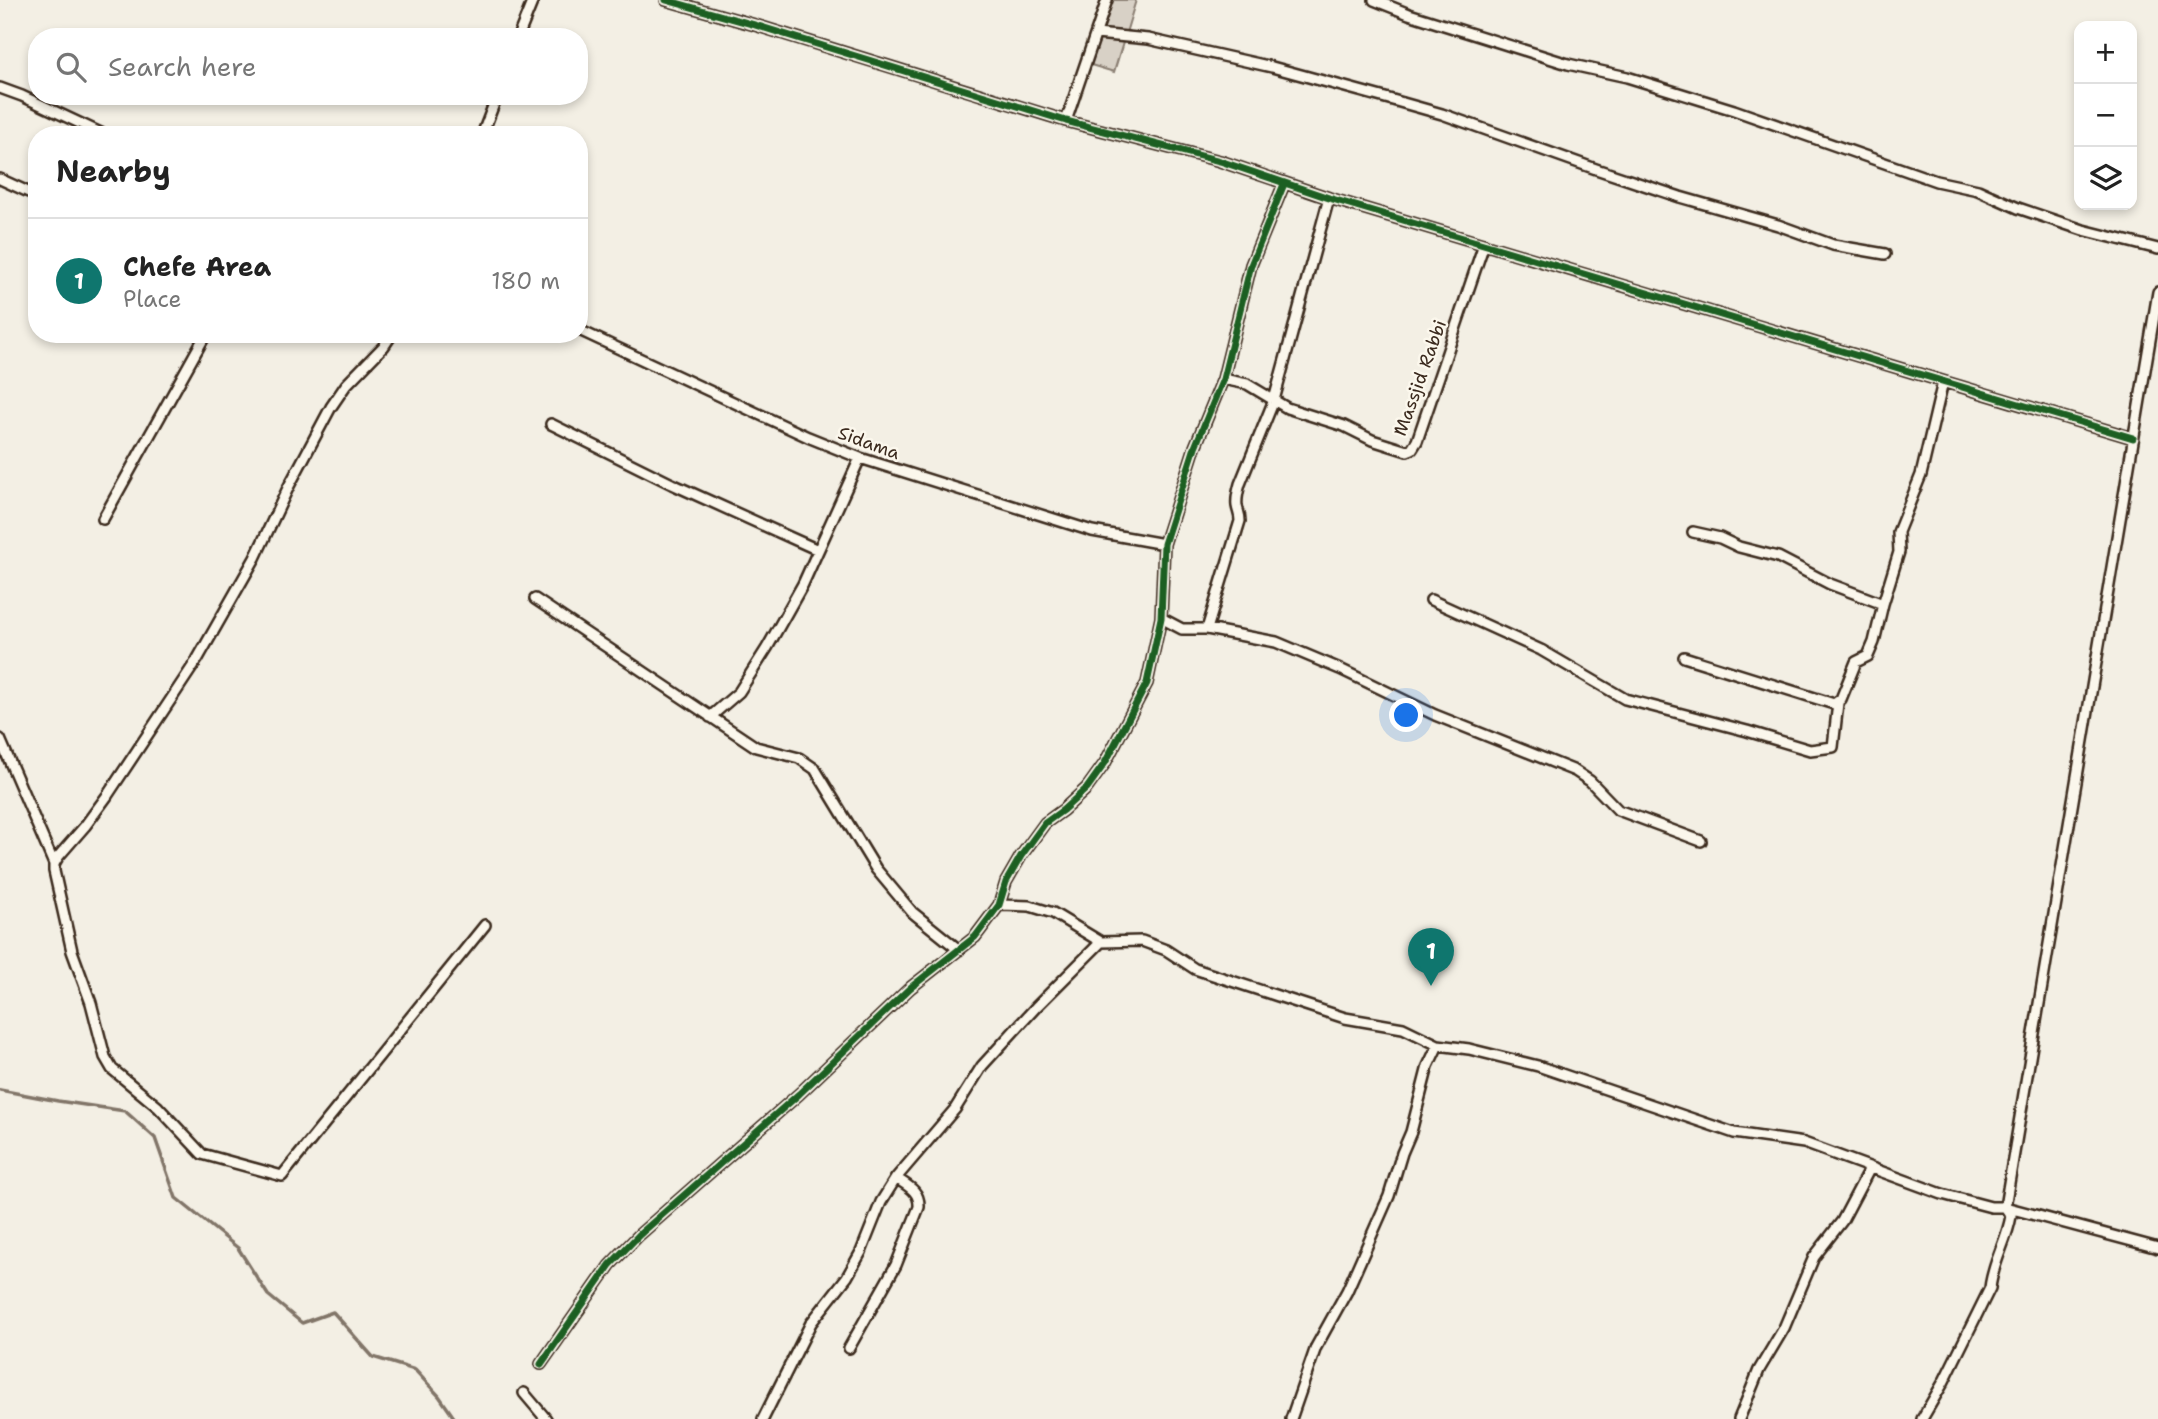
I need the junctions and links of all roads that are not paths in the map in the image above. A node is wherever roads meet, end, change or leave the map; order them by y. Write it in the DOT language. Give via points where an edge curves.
graph roads {
  1 [pos="533,0"];
  2 [pos="666,0"];
  3 [pos="1107,0"];
  4 [pos="1374,0"];
  5 [pos="522,28"];
  6 [pos="1096,34"];
  7 [pos="0,88"];
  8 [pos="28,99"];
  9 [pos="41,105"];
  10 [pos="494,105"];
  11 [pos="1066,121"];
  12 [pos="86,126"];
  13 [pos="485,126"];
  14 [pos="0,179"];
  15 [pos="1284,184"];
  16 [pos="28,192"];
  17 [pos="1329,198"];
  18 [pos="1484,244"];
  19 [pos="2158,248"];
  20 [pos="1885,254"];
  21 [pos="2158,292"];
  22 [pos="588,334"];
  23 [pos="201,343"];
  24 [pos="386,343"];
  25 [pos="1223,379"];
  26 [pos="1943,382"];
  27 [pos="1274,400"];
  28 [pos="551,424"];
  29 [pos="2133,438"];
  30 [pos="860,458"];
  31 [pos="103,519"];
  32 [pos="1693,532"];
  33 [pos="1164,544"];
  34 [pos="818,550"];
  35 [pos="536,599"];
  36 [pos="1431,600"];
  37 [pos="1883,604"];
  38 [pos="1161,618"];
  39 [pos="1207,629"];
  40 [pos="1684,657"];
  41 [pos="1838,703"];
  42 [pos="710,717"];
  43 [pos="0,739"];
  44 [pos="1701,841"];
  45 [pos="54,864"];
  46 [pos="999,905"];
  47 [pos="485,925"];
  48 [pos="1101,942"];
  49 [pos="959,950"];
  50 [pos="1438,1045"];
  51 [pos="1870,1168"];
  52 [pos="896,1178"];
  53 [pos="2005,1207"];
  54 [pos="2158,1248"];
  55 [pos="849,1348"];
  56 [pos="541,1364"];
  57 [pos="524,1393"];
  58 [pos="1924,1416"];
  59 [pos="546,1419"];
  60 [pos="763,1419"];
  61 [pos="1291,1419"];
  62 [pos="1739,1419"];
  63 [pos="1937,1419"];
  1 -- 5 [label="street"];
  2 -- 11 [label="street"];
  3 -- 6 [label="street"];
  4 -- 19 [label="street" via="1568,64 1734,110 1936,181 1978,190 2083,230"];
  6 -- 11 [label="street"];
  6 -- 20 [label="street" via="1148,39 1389,99 1679,197 1833,245"];
  7 -- 8 [label="street"];
  9 -- 12 [label="street"];
  10 -- 13 [label="street"];
  11 -- 15 [label="street" via="1220,161"];
  14 -- 16 [label="street"];
  15 -- 17 [label="street"];
  15 -- 25 [label="street" via="1251,265"];
  17 -- 18 [label="street"];
  17 -- 27 [label="street"];
  18 -- 26 [label="street"];
  18 -- 27 [label="street, Massjid Rabbi" via="1412,449 1373,440"];
  21 -- 29 [label="street"];
  22 -- 30 [label="street, Sidama"];
  23 -- 31 [label="street"];
  24 -- 45 [label="street" via="331,407 256,558 197,660 107,796"];
  25 -- 27 [label="street, Massjid Rabbi" via="1247,384"];
  25 -- 33 [label="street"];
  26 -- 29 [label="street"];
  26 -- 37 [label="street" via="1921,475 1898,532 1899,552"];
  27 -- 39 [label="street" via="1240,484 1240,521"];
  28 -- 34 [label="street"];
  29 -- 53 [label="street"];
  30 -- 33 [label="street, Sidama" via="1092,531"];
  30 -- 34 [label="street"];
  32 -- 37 [label="street" via="1778,557"];
  33 -- 38 [label="street"];
  34 -- 42 [label="street" via="739,692"];
  35 -- 42 [label="street"];
  36 -- 41 [label="street" via="1541,649 1625,699 1810,750 1833,747"];
  37 -- 41 [label="street" via="1868,656 1857,663"];
  38 -- 39 [label="street" via="1182,629"];
  38 -- 46 [label="street" via="1147,684 1105,763 1087,788 1045,822 1006,883"];
  39 -- 44 [label="street" via="1276,642 1340,669 1435,715 1575,771 1618,810"];
  40 -- 41 [label="street"];
  42 -- 49 [label="street" via="756,747 799,758 816,769 876,869 912,912"];
  43 -- 45 [label="street"];
  45 -- 47 [label="street" via="72,951 112,1069 158,1107 202,1154 282,1176"];
  46 -- 48 [label="street" via="1030,906 1053,913"];
  46 -- 49 [label="street"];
  48 -- 50 [label="street" via="1142,941 1195,969 1345,1018 1403,1028"];
  48 -- 52 [label="street" via="982,1066 955,1110"];
  49 -- 56 [label="street" via="910,988 794,1099 639,1236 610,1265"];
  50 -- 51 [label="street" via="1538,1066 1734,1133 1804,1143"];
  50 -- 61 [label="street" via="1389,1196 1347,1292 1316,1347"];
  51 -- 53 [label="street" via="1942,1194"];
  51 -- 62 [label="street" via="1842,1221 1814,1257"];
  52 -- 55 [label="street" via="914,1190 919,1207 896,1265"];
  52 -- 60 [label="street" via="861,1252 811,1323"];
  53 -- 54 [label="street"];
  53 -- 58 [label="street" via="2011,1216 2009,1227 1990,1288"];
  57 -- 59 [label="street"];
  58 -- 63 [label="street"];
}
